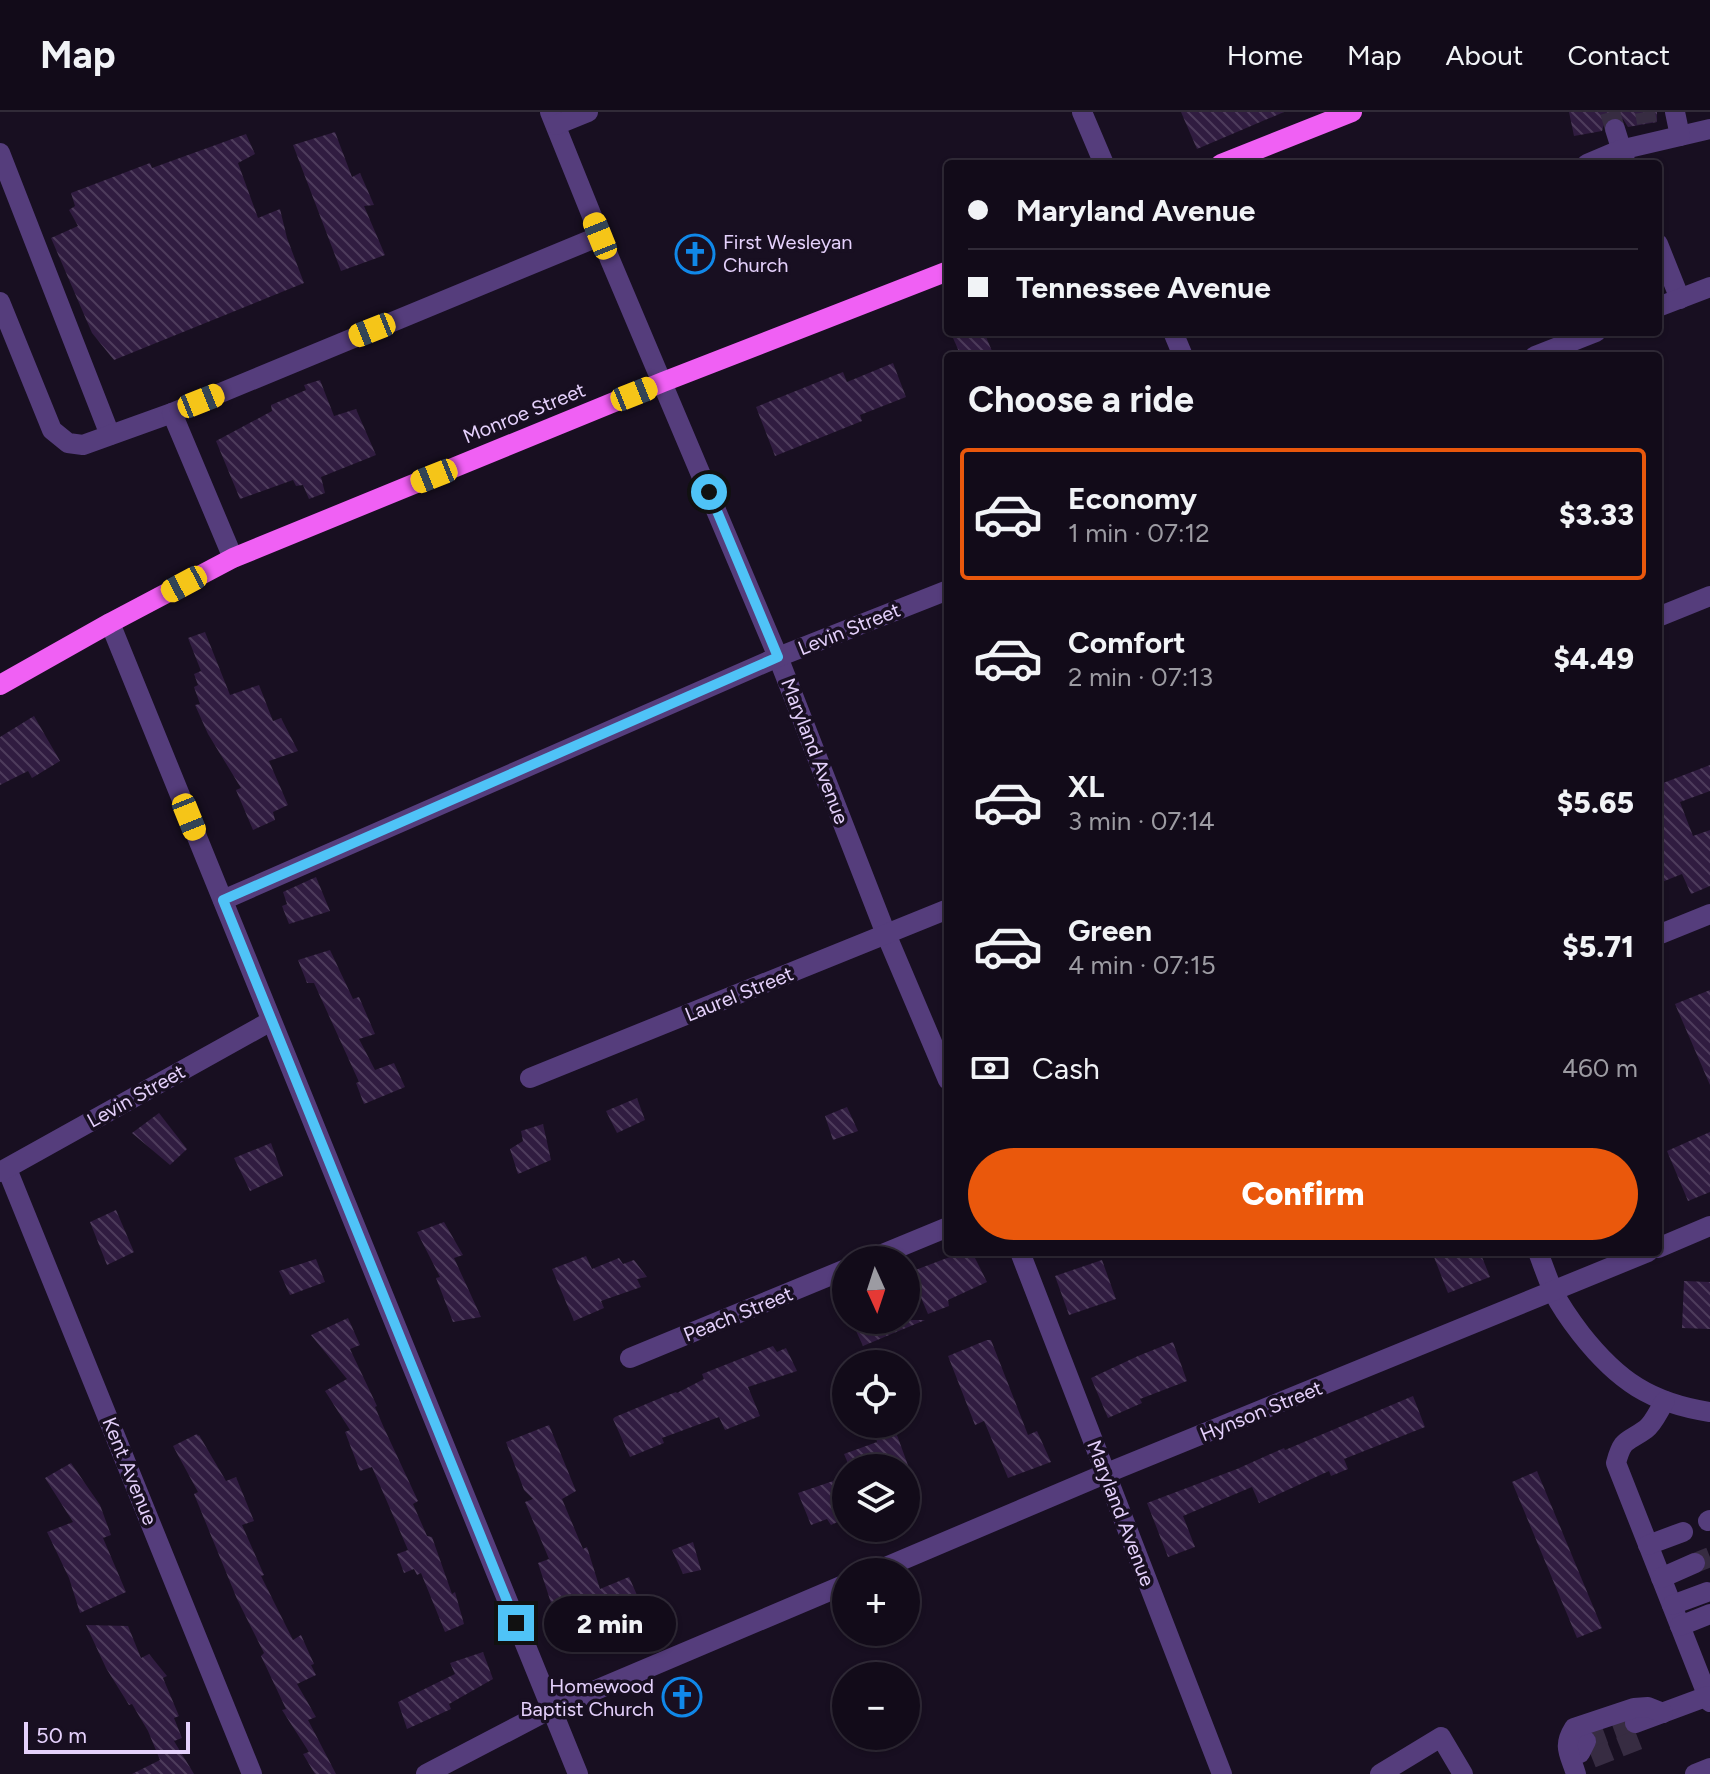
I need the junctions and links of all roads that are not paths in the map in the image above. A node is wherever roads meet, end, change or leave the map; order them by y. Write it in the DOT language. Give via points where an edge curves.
graph roads {
  1 [pos="588,112"];
  2 [pos="1082,112"];
  3 [pos="1352,112"];
  4 [pos="1675,112"];
  5 [pos="553,119"];
  6 [pos="1615,129"];
  7 [pos="1710,129"];
  8 [pos="1680,136"];
  9 [pos="0,153"];
  10 [pos="1623,157"];
  11 [pos="1102,160"];
  12 [pos="1231,160"];
  13 [pos="600,236"];
  14 [pos="1662,254"];
  15 [pos="944,273"];
  16 [pos="1710,287"];
  17 [pos="1680,299"];
  18 [pos="0,302"];
  19 [pos="1662,306"];
  20 [pos="1586,336"];
  21 [pos="1545,352"];
  22 [pos="663,382"];
  23 [pos="172,413"];
  24 [pos="110,435"];
  25 [pos="233,558"];
  26 [pos="944,592"];
  27 [pos="1710,596"];
  28 [pos="1662,615"];
  29 [pos="110,623"];
  30 [pos="778,657"];
  31 [pos="0,685"];
  32 [pos="223,900"];
  33 [pos="944,911"];
  34 [pos="1710,914"];
  35 [pos="1662,933"];
  36 [pos="886,934"];
  37 [pos="271,1021"];
  38 [pos="944,1071"];
  39 [pos="530,1078"];
  40 [pos="3,1170"];
  41 [pos="1710,1226"];
  42 [pos="944,1229"];
  43 [pos="902,1246"];
  44 [pos="1662,1246"];
  45 [pos="1022,1256"];
  46 [pos="1540,1256"];
  47 [pos="1639,1256"];
  48 [pos="832,1275"];
  49 [pos="1554,1292"];
  50 [pos="630,1358"];
  51 [pos="1665,1401"];
  52 [pos="1710,1412"];
  53 [pos="1107,1473"];
  54 [pos="1683,1532"];
  55 [pos="1648,1545"];
  56 [pos="907,1558"];
  57 [pos="1695,1563"];
  58 [pos="1661,1578"];
  59 [pos="832,1590"];
  60 [pos="1707,1592"];
  61 [pos="1672,1605"];
  62 [pos="1710,1614"];
  63 [pos="1680,1626"];
  64 [pos="1709,1699"];
  65 [pos="551,1709"];
  66 [pos="1663,1713"];
  67 [pos="1637,1731"];
  68 [pos="1581,1756"];
  69 [pos="1710,1768"];
  70 [pos="252,1774"];
  71 [pos="426,1774"];
  72 [pos="578,1774"];
  73 [pos="1222,1774"];
  74 [pos="1380,1774"];
  75 [pos="1463,1774"];
  76 [pos="1695,1774"];
  1 -- 5 [label="street"];
  2 -- 11 [label="street"];
  3 -- 12 [label="main road"];
  4 -- 8 [label="street"];
  5 -- 13 [label="street, Maryland Avenue"];
  6 -- 10 [label="street"];
  7 -- 8 [label="street"];
  8 -- 10 [label="street" via="1649,133"];
  9 -- 24 [label="street"];
  13 -- 22 [label="street, Maryland Avenue"];
  13 -- 23 [label="street"];
  14 -- 17 [label="street"];
  15 -- 22 [label="main road, Monroe Street"];
  16 -- 17 [label="street"];
  17 -- 19 [label="street"];
  18 -- 24 [label="street" via="52,430 68,443 83,445"];
  20 -- 21 [label="street"];
  22 -- 25 [label="main road, Monroe Street"];
  22 -- 30 [label="street, Maryland Avenue"];
  23 -- 24 [label="street"];
  23 -- 25 [label="street"];
  25 -- 29 [label="main road, Monroe Street"];
  26 -- 30 [label="street, Levin Street"];
  27 -- 28 [label="street"];
  29 -- 31 [label="main road, Monroe Street"];
  29 -- 32 [label="street"];
  30 -- 32 [label="street, Levin Street"];
  30 -- 36 [label="street, Maryland Avenue"];
  32 -- 37 [label="street"];
  33 -- 36 [label="street, Laurel Street"];
  34 -- 35 [label="street"];
  36 -- 38 [label="street, Maryland Avenue"];
  36 -- 39 [label="street, Laurel Street"];
  37 -- 40 [label="street, Levin Street"];
  37 -- 65 [label="street"];
  40 -- 70 [label="street, Kent Avenue"];
  41 -- 44 [label="street"];
  42 -- 43 [label="street"];
  45 -- 53 [label="street, Maryland Avenue"];
  46 -- 49 [label="street"];
  47 -- 49 [label="street, Hynson Street"];
  48 -- 50 [label="street, Peach Street"];
  49 -- 51 [label="street" via="1606,1364"];
  49 -- 53 [label="street, Hynson Street"];
  51 -- 52 [label="street"];
  51 -- 55 [label="street" via="1648,1428 1620,1447 1616,1463"];
  53 -- 56 [label="street, Hynson Street"];
  53 -- 73 [label="street, Maryland Avenue"];
  54 -- 55 [label="street"];
  55 -- 58 [label="street"];
  57 -- 58 [label="street"];
  58 -- 61 [label="street"];
  59 -- 65 [label="street"];
  60 -- 61 [label="street"];
  61 -- 63 [label="street"];
  62 -- 63 [label="street"];
  63 -- 64 [label="street"];
  64 -- 66 [label="street"];
  65 -- 71 [label="street"];
  65 -- 72 [label="street"];
  66 -- 67 [label="street"];
  66 -- 68 [label="street" via="1634,1708 1574,1728 1566,1748"];
  69 -- 76 [label="street"];
  74 -- 75 [label="street" via="1441,1737"];
}
